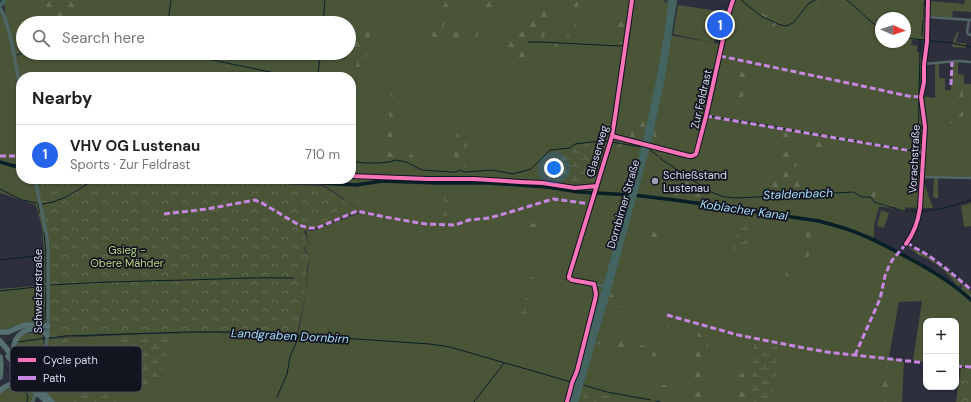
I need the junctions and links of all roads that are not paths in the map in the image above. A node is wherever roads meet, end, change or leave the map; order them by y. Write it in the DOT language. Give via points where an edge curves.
graph roads {
  1 [pos="632,0"];
  2 [pos="671,0"];
  3 [pos="675,0"];
  4 [pos="733,0"];
  5 [pos="928,0"];
  6 [pos="3,3"];
  7 [pos="927,17"];
  8 [pos="970,20"];
  9 [pos="971,35"];
  10 [pos="971,62"];
  11 [pos="924,64"];
  12 [pos="18,72"];
  13 [pos="612,136"];
  14 [pos="643,144"];
  15 [pos="650,146"];
  16 [pos="922,178"];
  17 [pos="971,178"];
  18 [pos="36,184"];
  19 [pos="634,190"];
  20 [pos="906,244"];
  21 [pos="607,287"];
  22 [pos="48,326"];
  23 [pos="0,332"];
  24 [pos="47,337"];
  25 [pos="0,341"];
  26 [pos="15,346"];
  27 [pos="46,346"];
  28 [pos="0,347"];
  29 [pos="10,353"];
  30 [pos="0,356"];
  31 [pos="10,359"];
  32 [pos="0,377"];
  33 [pos="10,384"];
  34 [pos="579,385"];
  35 [pos="0,391"];
  36 [pos="35,392"];
  37 [pos="39,392"];
  38 [pos="33,402"];
  39 [pos="48,402"];
  40 [pos="572,402"];
  41 [pos="576,402"];
  1 -- 13 [label="street, Glaserweg"];
  2 -- 19 [label="main road, Dornbirner Straße" via="656,97"];
  3 -- 19 [label="main road, Dornbirner Straße" via="649,142"];
  4 -- 15 [label="street, Zur Feldrast" via="696,154 689,156"];
  5 -- 7 [label="street, Vorachstraße"];
  6 -- 12 [label="main road"];
  7 -- 8 [label="street"];
  7 -- 11 [label="street, Vorachstraße"];
  8 -- 9 [label="street" via="967,32"];
  10 -- 11 [label="street"];
  11 -- 16 [label="street, Vorachstraße" via="921,97 925,128"];
  13 -- 14 [label="street"];
  13 -- 21 [label="street, Glaserweg" via="568,278"];
  16 -- 17 [label="street, Vorachstraße"];
  16 -- 20 [label="street, Vorachstraße" via="918,220"];
  18 -- 22 [label="main road, Schweizerstraße" via="47,237"];
  19 -- 21 [label="main road, Dornbirner Straße"];
  21 -- 34 [label="main road, Dornbirner Straße"];
  22 -- 23 [label="highway" via="24,325 8,332"];
  22 -- 24 [label="main road, Schweizerstraße"];
  24 -- 26 [label="highway" via="41,330 30,329 21,333"];
  24 -- 27 [label="main road, Schweizerstraße"];
  25 -- 29 [label="highway"];
  28 -- 31 [label="highway"];
  30 -- 32 [label="highway"];
  33 -- 35 [label="highway"];
  34 -- 40 [label="main road"];
  34 -- 41 [label="main road"];
  36 -- 38 [label="main road, Schweizerstraße"];
  37 -- 39 [label="highway"];
}
